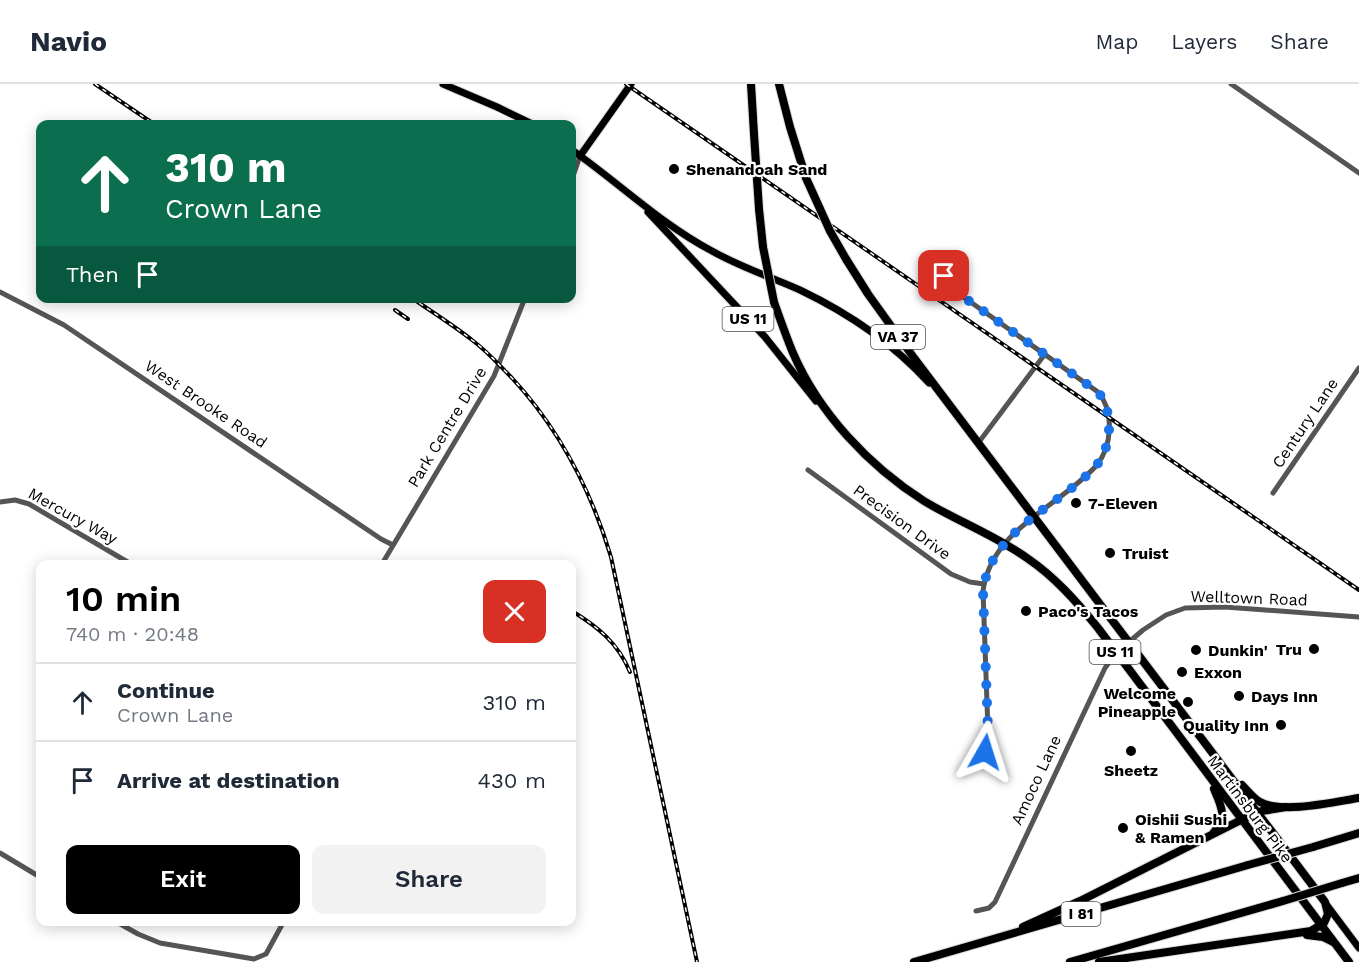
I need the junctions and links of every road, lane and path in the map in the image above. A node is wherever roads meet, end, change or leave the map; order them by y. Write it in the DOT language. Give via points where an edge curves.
graph roads {
  1 [pos="443,84"];
  2 [pos="631,84"];
  3 [pos="751,84"];
  4 [pos="779,84"];
  5 [pos="1231,84"];
  6 [pos="524,120"];
  7 [pos="576,153"];
  8 [pos="580,156"];
  9 [pos="576,168"];
  10 [pos="1359,173"];
  11 [pos="634,197"];
  12 [pos="944,276"];
  13 [pos="0,292"];
  14 [pos="523,303"];
  15 [pos="1046,354"];
  16 [pos="1359,368"];
  17 [pos="955,411"];
  18 [pos="979,442"];
  19 [pos="856,447"];
  20 [pos="808,470"];
  21 [pos="1273,493"];
  22 [pos="0,502"];
  23 [pos="1034,515"];
  24 [pos="1005,544"];
  25 [pos="393,545"];
  26 [pos="124,560"];
  27 [pos="384,560"];
  28 [pos="984,584"];
  29 [pos="1359,618"];
  30 [pos="1128,641"];
  31 [pos="1116,653"];
  32 [pos="985,752"];
  33 [pos="1220,763"];
  34 [pos="1208,776"];
  35 [pos="1359,798"];
  36 [pos="1286,807"];
  37 [pos="1258,813"];
  38 [pos="1241,820"];
  39 [pos="1359,833"];
  40 [pos="1210,835"];
  41 [pos="0,853"];
  42 [pos="36,875"];
  43 [pos="1359,878"];
  44 [pos="1325,902"];
  45 [pos="976,911"];
  46 [pos="124,926"];
  47 [pos="281,926"];
  48 [pos="1322,926"];
  49 [pos="1006,935"];
  50 [pos="1285,936"];
  51 [pos="1336,944"];
  52 [pos="1359,948"];
  53 [pos="914,962"];
  54 [pos="1070,962"];
  55 [pos="1099,962"];
  56 [pos="1349,962"];
  1 -- 6 [label="main road"];
  2 -- 8 [label="main road"];
  3 -- 19 [label="highway, Martinsburg Pike, bridge" via="763,247 774,302 805,375"];
  4 -- 17 [label="highway, VA 37, bridge" via="806,178 830,231 888,322"];
  5 -- 10 [label="street"];
  7 -- 8 [label="main road, US 11"];
  8 -- 9 [label="street"];
  8 -- 11 [label="main road, US 11"];
  11 -- 17 [label="main road, US 11" via="712,251 815,298 863,325 904,357"];
  11 -- 19 [label="main road, US 11" via="765,337"];
  12 -- 15 [label="street" via="952,289"];
  13 -- 25 [label="street, West Brooke Road" via="64,325"];
  14 -- 25 [label="street, Park Centre Drive" via="494,376"];
  15 -- 18 [label="street"];
  15 -- 23 [label="street" via="1103,397 1109,429 1105,451 1096,465"];
  16 -- 21 [label="street, Century Lane"];
  17 -- 18 [label="highway, Martinsburg Pike / US 11"];
  18 -- 23 [label="highway, Martinsburg Pike / US 11"];
  19 -- 24 [label="highway, Martinsburg Pike / US 11" via="924,501"];
  20 -- 28 [label="street, Precision Drive" via="951,574"];
  22 -- 26 [label="street, Mercury Way" via="15,500 29,504"];
  23 -- 24 [label="street"];
  23 -- 30 [label="highway, Martinsburg Pike / US 11"];
  24 -- 28 [label="street"];
  24 -- 31 [label="highway, Martinsburg Pike / US 11" via="1069,594"];
  25 -- 27 [label="street, Park Centre Drive"];
  28 -- 32 [label="street" via="988,731"];
  29 -- 30 [label="street, Welltown Road" via="1196,607 1166,615"];
  30 -- 31 [label="street, Welltown Road"];
  30 -- 33 [label="highway, Martinsburg Pike / US 11"];
  31 -- 34 [label="highway, Martinsburg Pike / US 11"];
  31 -- 45 [label="street, Amoco Lane" via="1098,680 995,902"];
  33 -- 36 [label="highway" via="1260,802"];
  33 -- 37 [label="highway, Martinsburg Pike / US 11"];
  34 -- 38 [label="highway, Martinsburg Pike / US 11"];
  34 -- 40 [label="highway" via="1223,808 1218,828"];
  35 -- 36 [label="highway"];
  36 -- 37 [label="highway"];
  37 -- 38 [label="highway"];
  37 -- 44 [label="highway, Martinsburg Pike / US 11"];
  38 -- 40 [label="highway"];
  38 -- 48 [label="highway, Martinsburg Pike / US 11"];
  39 -- 49 [label="highway, I 81, bridge"];
  40 -- 49 [label="highway"];
  41 -- 42 [label="street"];
  43 -- 54 [label="highway, bridge"];
  44 -- 48 [label="highway" via="1328,914"];
  44 -- 52 [label="main road, Martinsburg Pike / US 11"];
  46 -- 47 [label="street" via="160,943 254,959 268,952"];
  48 -- 50 [label="highway"];
  48 -- 51 [label="highway, Martinsburg Pike / US 11"];
  49 -- 53 [label="highway, I 81"];
  50 -- 51 [label="highway" via="1318,935"];
  50 -- 55 [label="highway"];
  51 -- 56 [label="highway, Martinsburg Pike / US 11"];
}
